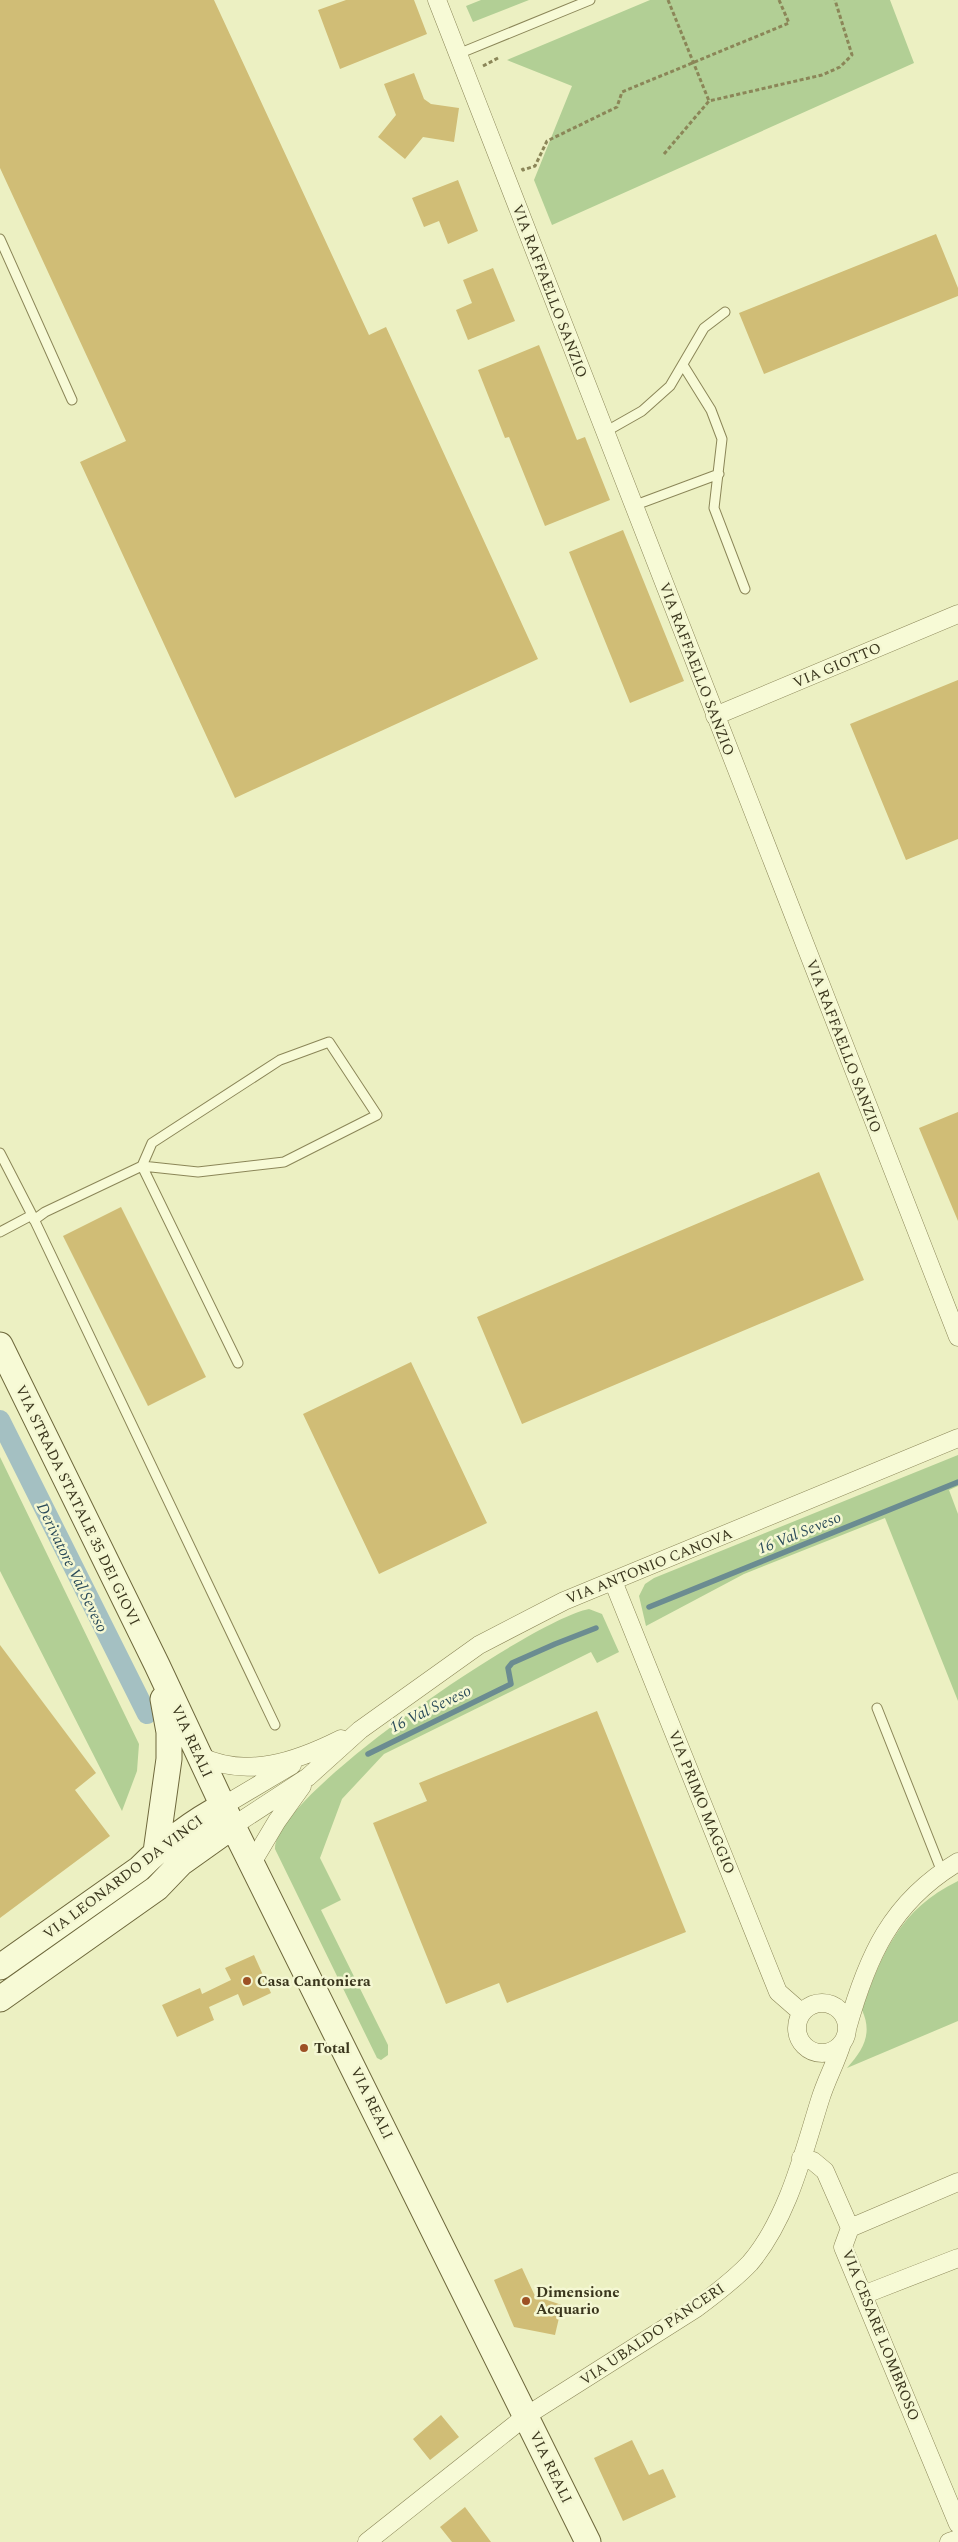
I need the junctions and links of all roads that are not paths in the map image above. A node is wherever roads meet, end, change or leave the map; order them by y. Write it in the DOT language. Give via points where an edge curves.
graph roads {
  1 [pos="437,0"];
  2 [pos="590,0"];
  3 [pos="458,54"];
  4 [pos="0,239"];
  5 [pos="725,312"];
  6 [pos="683,365"];
  7 [pos="72,400"];
  8 [pos="605,432"];
  9 [pos="719,474"];
  10 [pos="633,506"];
  11 [pos="746,589"];
  12 [pos="958,614"];
  13 [pos="715,716"];
  14 [pos="0,1153"];
  15 [pos="142,1166"];
  16 [pos="33,1218"];
  17 [pos="0,1232"];
  18 [pos="958,1337"];
  19 [pos="0,1345"];
  20 [pos="238,1363"];
  21 [pos="958,1438"];
  22 [pos="613,1581"];
  23 [pos="157,1665"];
  24 [pos="877,1708"];
  25 [pos="275,1725"];
  26 [pos="360,1730"];
  27 [pos="316,1751"];
  28 [pos="200,1756"];
  29 [pos="308,1777"];
  30 [pos="228,1816"];
  31 [pos="156,1852"];
  32 [pos="958,1862"];
  33 [pos="252,1863"];
  34 [pos="942,1872"];
  35 [pos="0,1967"];
  36 [pos="0,1999"];
  37 [pos="802,2013"];
  38 [pos="845,2036"];
  39 [pos="807,2048"];
  40 [pos="822,2092"];
  41 [pos="802,2158"];
  42 [pos="958,2182"];
  43 [pos="850,2228"];
  44 [pos="958,2258"];
  45 [pos="863,2295"];
  46 [pos="526,2416"];
  47 [pos="958,2524"];
  48 [pos="958,2539"];
  49 [pos="367,2542"];
  50 [pos="588,2542"];
  51 [pos="949,2542"];
  1 -- 3 [label="street, VIA RAFFAELLO SANZIO"];
  2 -- 3 [label="lane"];
  3 -- 8 [label="street, VIA RAFFAELLO SANZIO"];
  4 -- 7 [label="lane"];
  5 -- 6 [label="lane" via="704,328"];
  6 -- 8 [label="lane" via="670,386 642,411"];
  6 -- 9 [label="lane" via="711,410 722,439"];
  8 -- 10 [label="street, VIA RAFFAELLO SANZIO"];
  9 -- 10 [label="lane"];
  9 -- 11 [label="lane" via="714,508"];
  10 -- 13 [label="street, VIA RAFFAELLO SANZIO"];
  12 -- 13 [label="street, VIA GIOTTO"];
  13 -- 18 [label="street, VIA RAFFAELLO SANZIO"];
  14 -- 16 [label="lane"];
  15 -- 15 [label="lane" via="152,1143 280,1060 328,1042 377,1115 284,1162 198,1172"];
  15 -- 16 [label="lane"];
  15 -- 20 [label="lane"];
  16 -- 17 [label="lane"];
  16 -- 25 [label="lane"];
  19 -- 23 [label="main road, VIA STRADA STATALE 35 DEI GIOVI"];
  21 -- 22 [label="street, VIA ANTONIO CANOVA"];
  22 -- 26 [label="street, VIA ANTONIO CANOVA" via="564,1601 479,1645"];
  22 -- 37 [label="street, VIA PRIMO MAGGIO" via="778,1992"];
  23 -- 28 [label="main road, VIA REALI"];
  23 -- 31 [label="main road" via="169,1732 169,1758"];
  24 -- 34 [label="lane"];
  26 -- 27 [label="street, VIA ANTONIO CANOVA"];
  26 -- 29 [label="street, VIA ANTONIO CANOVA"];
  27 -- 28 [label="street, VIA ANTONIO CANOVA" via="280,1763 240,1768 214,1763"];
  27 -- 30 [label="street, VIA ANTONIO CANOVA"];
  28 -- 30 [label="main road, VIA REALI"];
  29 -- 30 [label="street, VIA ANTONIO CANOVA"];
  29 -- 33 [label="street, VIA ANTONIO CANOVA"];
  30 -- 31 [label="main road, VIA LEONARDO DA VINCI" via="202,1816"];
  30 -- 33 [label="main road, VIA REALI"];
  30 -- 36 [label="main road, VIA LEONARDO DA VINCI" via="157,1888"];
  31 -- 35 [label="main road, VIA LEONARDO DA VINCI" via="139,1869"];
  32 -- 34 [label="street"];
  33 -- 46 [label="main road, VIA REALI"];
  34 -- 38 [label="street" via="913,1896 887,1928 866,1967"];
  37 -- 38 [label="street" via="815,2004 830,2005 843,2014"];
  37 -- 39 [label="street" via="798,2020 798,2036"];
  38 -- 39 [label="street" via="836,2049 822,2053"];
  38 -- 40 [label="street, VIA UBALDO PANCERI"];
  39 -- 40 [label="street" via="817,2067"];
  40 -- 41 [label="street, VIA UBALDO PANCERI"];
  41 -- 43 [label="street, VIA CESARE LOMBROSO" via="813,2161 825,2171"];
  41 -- 46 [label="street, VIA UBALDO PANCERI" via="773,2228 750,2263 695,2309"];
  42 -- 43 [label="street"];
  43 -- 45 [label="street, VIA CESARE LOMBROSO" via="843,2247"];
  44 -- 45 [label="street"];
  45 -- 47 [label="street, VIA CESARE LOMBROSO"];
  46 -- 49 [label="street, VIA UBALDO PANCERI"];
  46 -- 50 [label="main road, VIA REALI"];
  48 -- 51 [label="street"];
}
